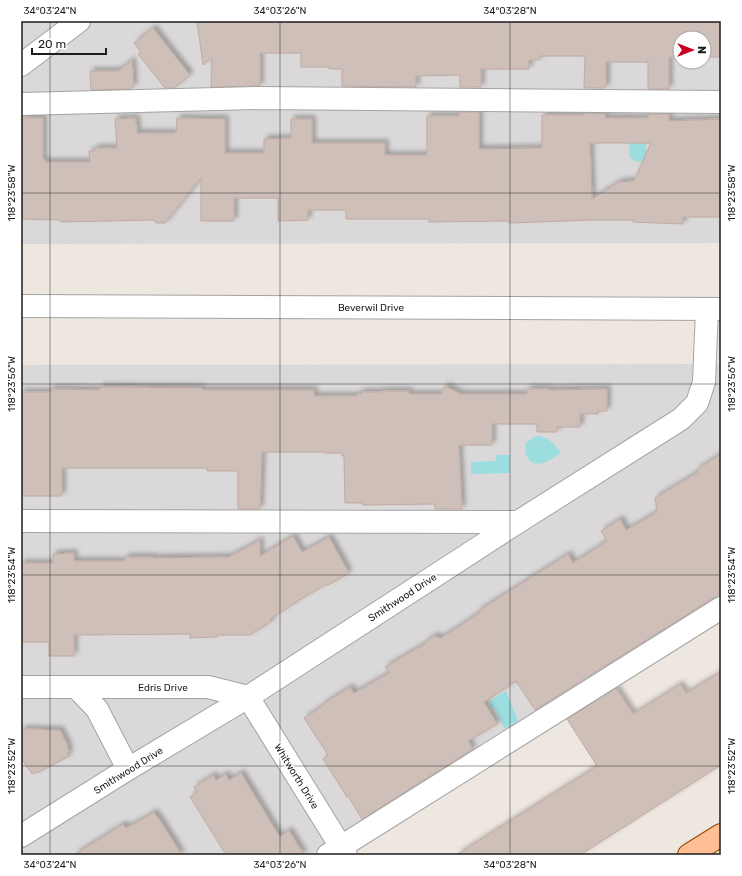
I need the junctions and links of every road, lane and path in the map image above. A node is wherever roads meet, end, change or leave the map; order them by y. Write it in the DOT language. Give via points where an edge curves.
graph roads {
  1 [pos="79,21"];
  2 [pos="21,65"];
  3 [pos="721,102"];
  4 [pos="21,104"];
  5 [pos="21,306"];
  6 [pos="714,309"];
  7 [pos="21,521"];
  8 [pos="518,522"];
  9 [pos="721,608"];
  10 [pos="21,687"];
  11 [pos="76,687"];
  12 [pos="248,697"];
  13 [pos="128,769"];
  14 [pos="721,835"];
  15 [pos="21,836"];
  16 [pos="338,852"];
  17 [pos="689,855"];
  1 -- 2 [label="street"];
  3 -- 4 [label="street" via="259,98"];
  5 -- 6 [label="street, Beverwil Drive"];
  6 -- 8 [label="street, Smithwood Drive" via="704,382 697,403 681,419"];
  7 -- 8 [label="street"];
  8 -- 12 [label="street, Smithwood Drive"];
  9 -- 16 [label="street"];
  10 -- 11 [label="street, Edris Drive"];
  11 -- 12 [label="street, Edris Drive" via="208,687"];
  11 -- 13 [label="street" via="97,709"];
  12 -- 13 [label="street, Smithwood Drive"];
  12 -- 16 [label="street, Whitworth Drive"];
  13 -- 15 [label="street, Smithwood Drive"];
  14 -- 17 [label="main road"];
}
